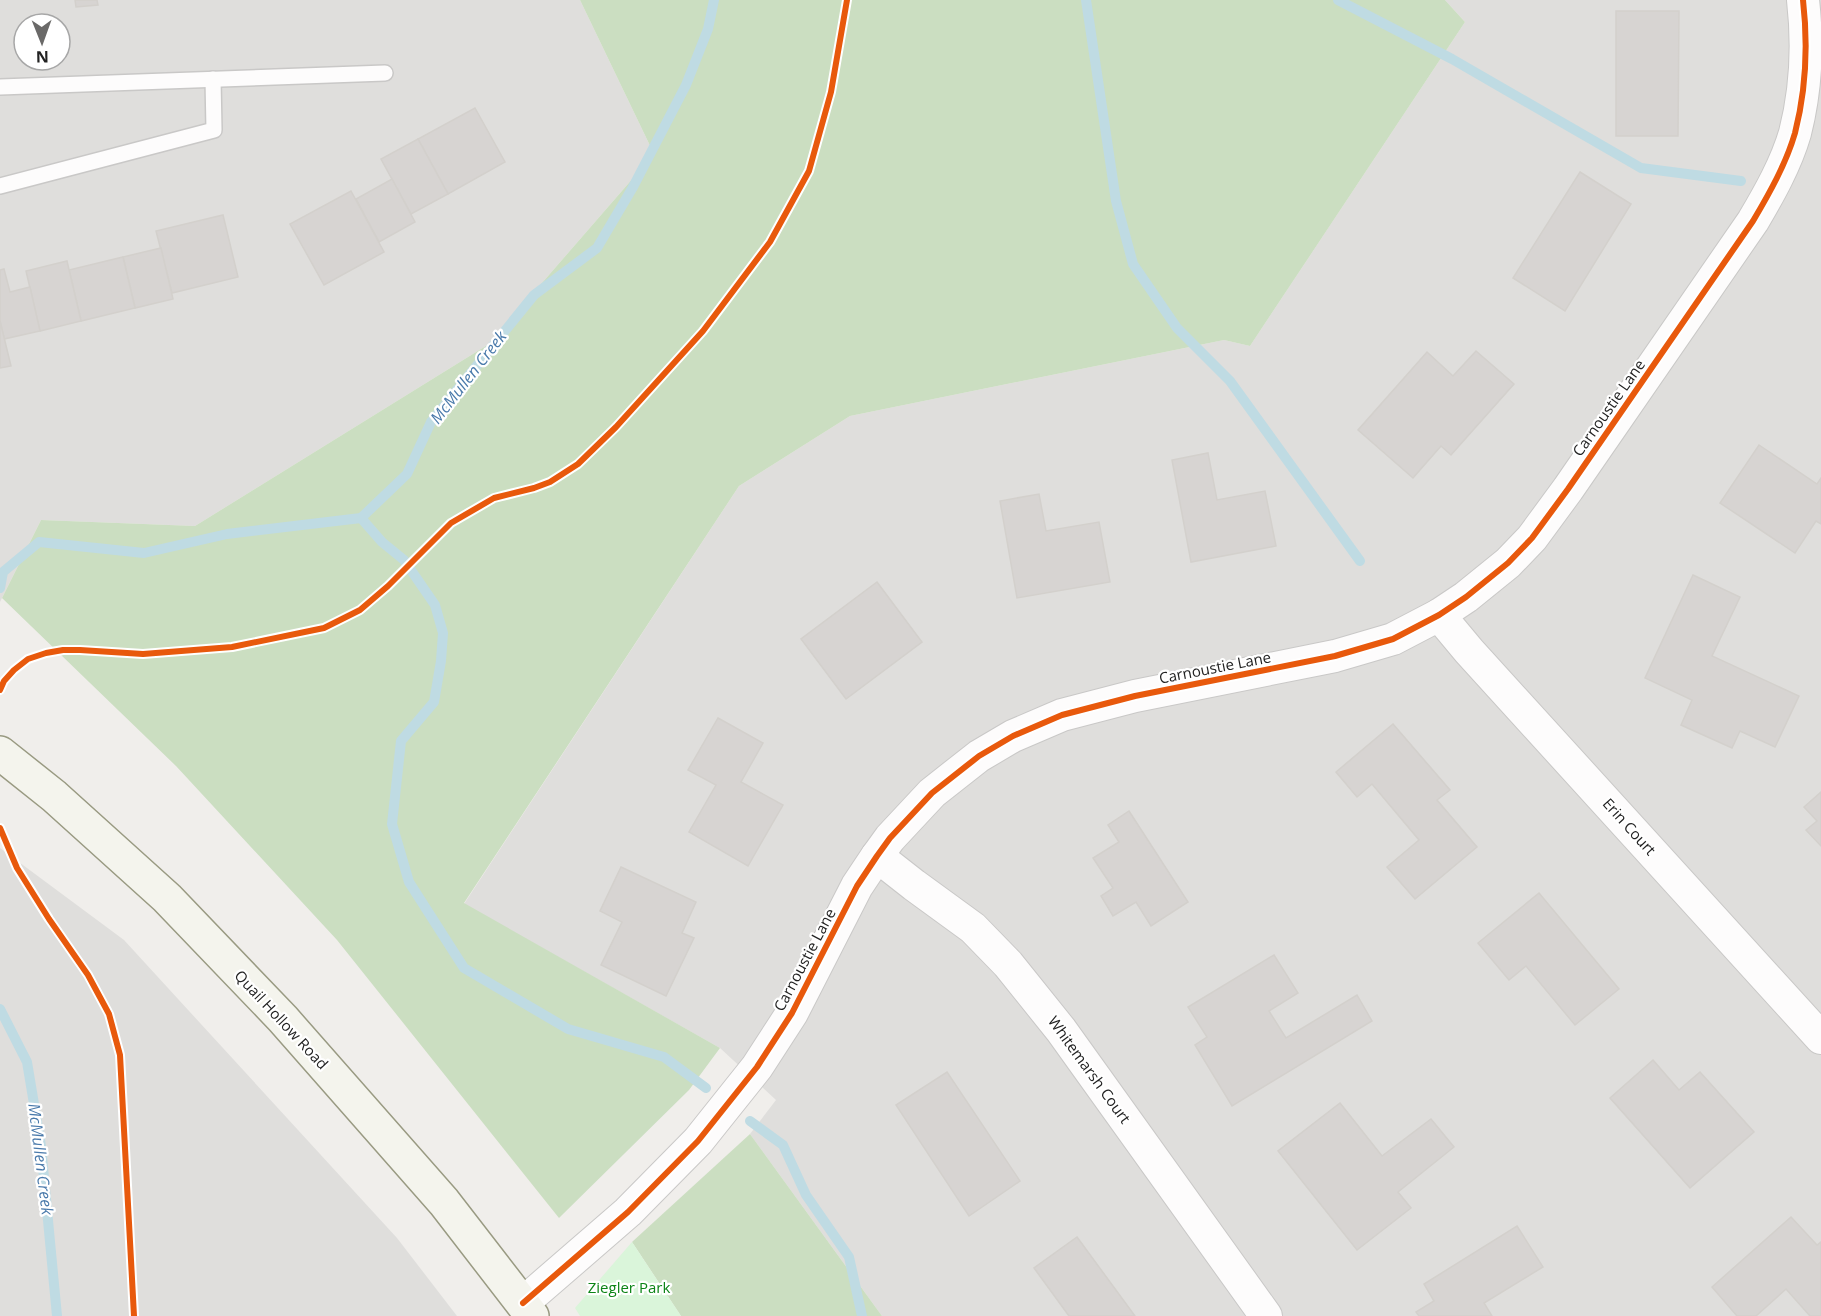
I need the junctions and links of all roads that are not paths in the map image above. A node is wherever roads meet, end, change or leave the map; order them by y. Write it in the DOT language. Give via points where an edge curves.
graph roads {
  1 [pos="1803,0"];
  2 [pos="385,73"];
  3 [pos="213,79"];
  4 [pos="0,87"];
  5 [pos="0,186"];
  6 [pos="1438,615"];
  7 [pos="0,753"];
  8 [pos="877,856"];
  9 [pos="1821,1038"];
  10 [pos="528,1309"];
  11 [pos="1266,1316"];
  1 -- 6 [label="street, Carnoustie Lane" via="1807,30 1803,92 1794,135 1773,188 1532,538 1508,563"];
  2 -- 3 [label="lane"];
  3 -- 4 [label="lane"];
  3 -- 5 [label="lane" via="214,130"];
  6 -- 8 [label="street, Carnoustie Lane" via="1393,639 1335,656 1135,696 1062,715 1013,736 979,756 932,793"];
  6 -- 9 [label="street, Erin Court"];
  7 -- 10 [label="main road, Quail Hollow Road" via="167,898 283,1019 444,1202"];
  8 -- 10 [label="street, Carnoustie Lane" via="857,886 792,1013 757,1067 699,1141"];
  8 -- 11 [label="street, Whitemarsh Court" via="972,928 1008,964 1061,1030"];
}
